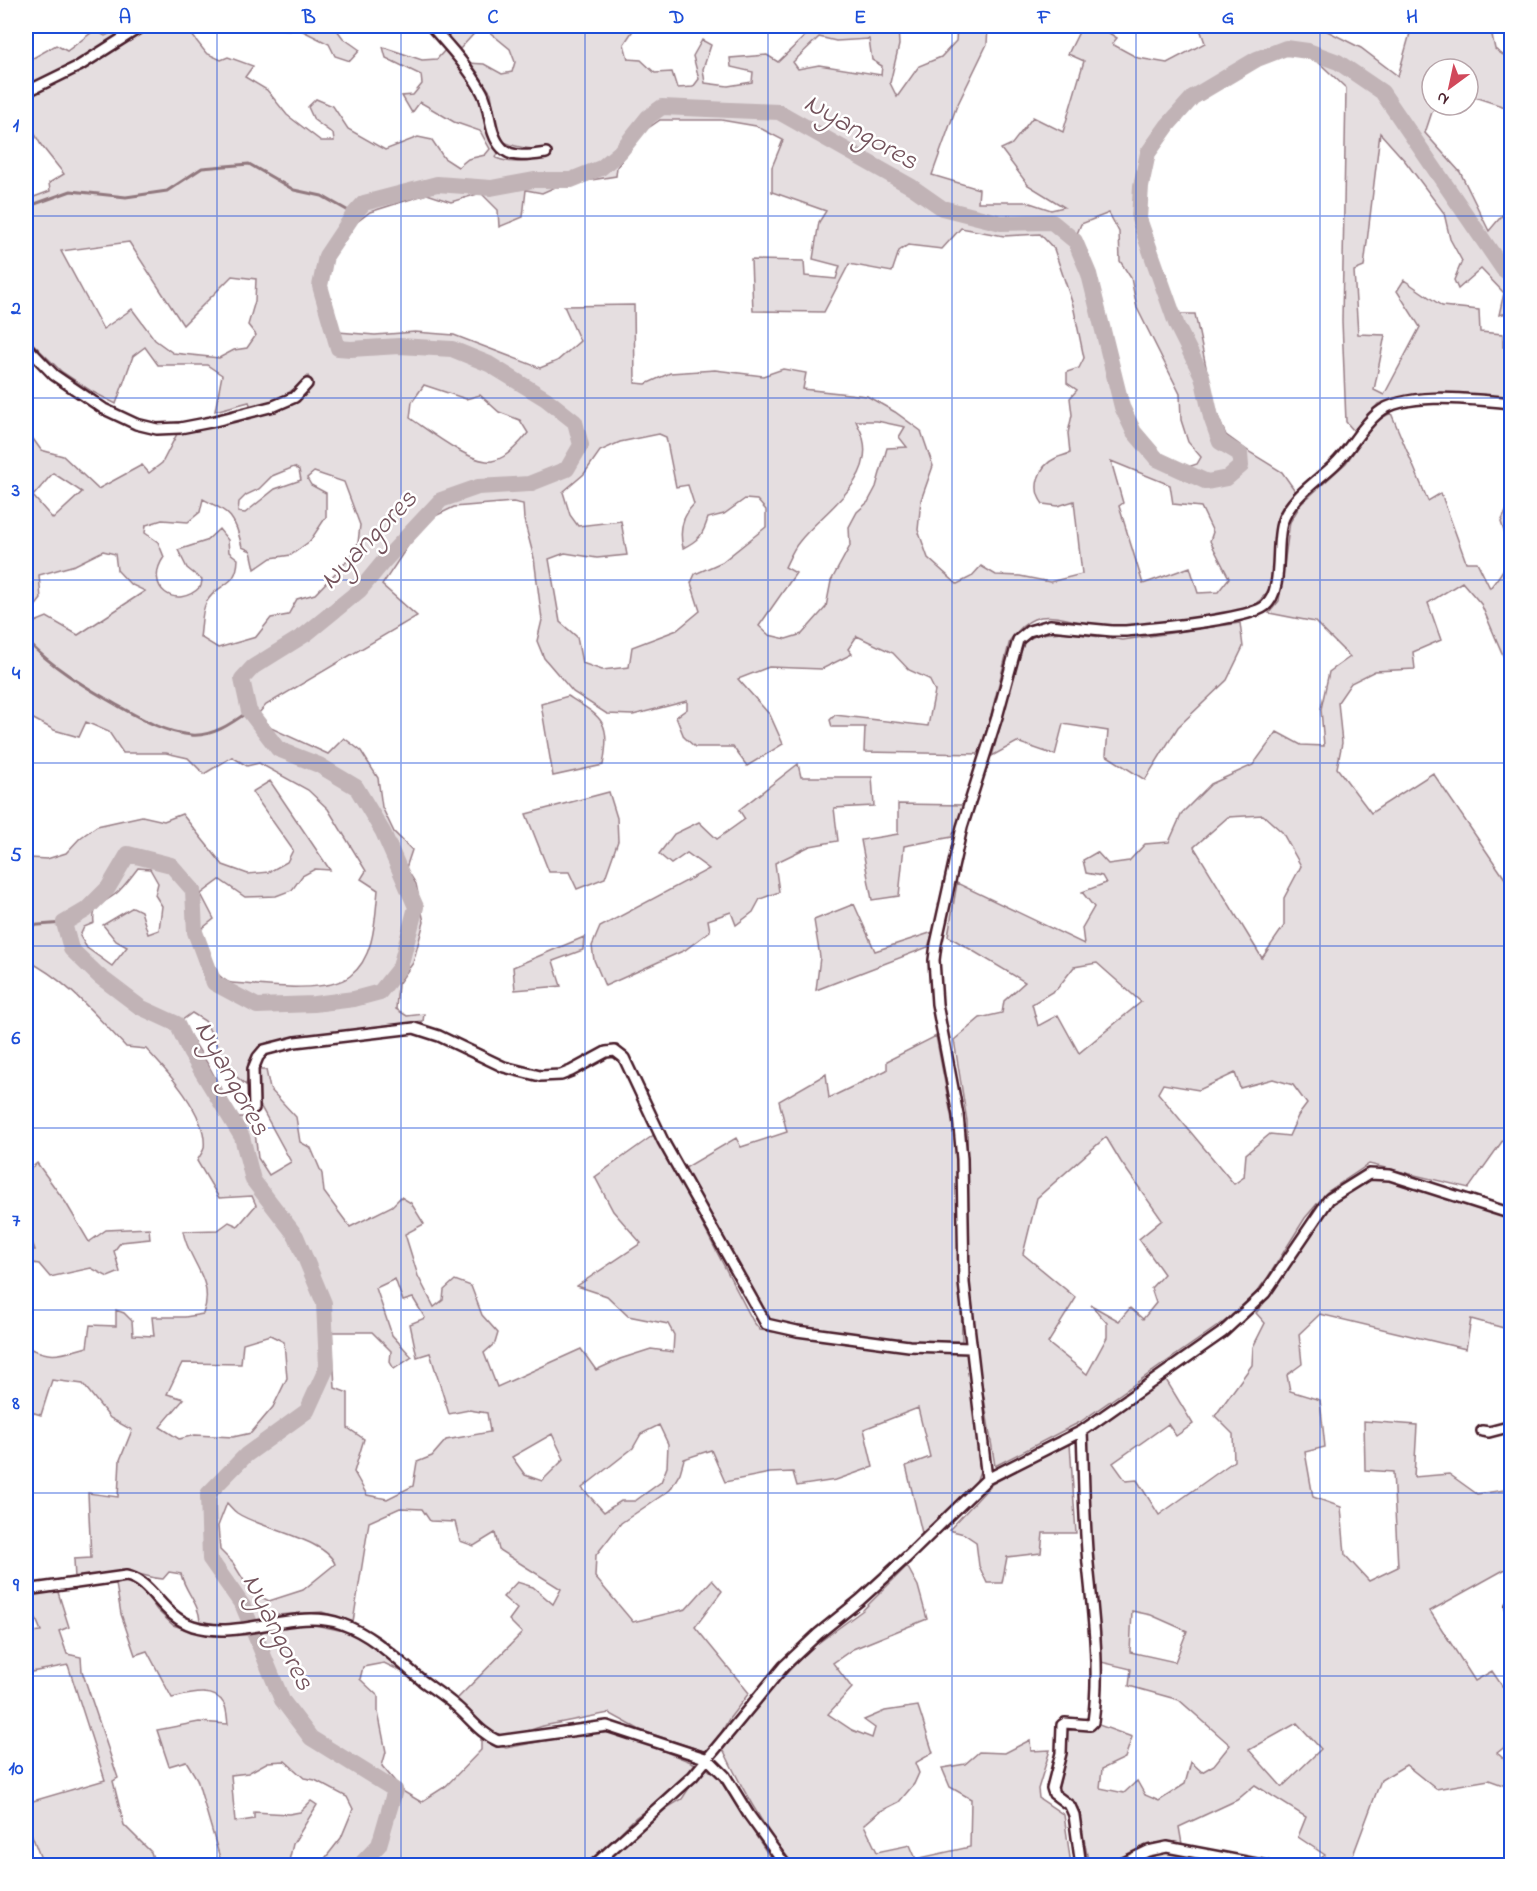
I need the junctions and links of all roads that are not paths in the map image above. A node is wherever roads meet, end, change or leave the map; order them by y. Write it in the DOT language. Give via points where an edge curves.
graph roads {
  1 [pos="142,26"];
  2 [pos="431,26"];
  3 [pos="26,92"];
  4 [pos="546,153"];
  5 [pos="26,346"];
  6 [pos="307,384"];
  7 [pos="1512,403"];
  8 [pos="254,1108"];
  9 [pos="1512,1214"];
  10 [pos="970,1348"];
  11 [pos="1512,1426"];
  12 [pos="1082,1431"];
  13 [pos="1482,1431"];
  14 [pos="987,1479"];
  15 [pos="26,1590"];
  16 [pos="708,1759"];
  17 [pos="593,1866"];
  18 [pos="786,1866"];
  19 [pos="1081,1866"];
  20 [pos="1118,1866"];
  21 [pos="1267,1866"];
  22 [pos="1453,1866"];
  23 [pos="1459,1866"];
  1 -- 3 [label="street" via="79,66"];
  2 -- 4 [label="street" via="458,56 482,92 502,148 512,154"];
  5 -- 6 [label="street" via="54,375 104,409 157,429 211,422 274,406 295,397"];
  7 -- 10 [label="street" via="1438,398 1401,403 1370,420 1340,460 1288,510 1281,530 1273,594 1265,606 1254,612 1126,631 1050,625 1029,631 1018,640 962,827 934,960 937,1004 958,1115"];
  8 -- 10 [label="street" via="255,1063 264,1050 294,1042 414,1028 504,1067 540,1076 561,1075 615,1051 624,1058 663,1141 766,1324 909,1346"];
  9 -- 12 [label="street" via="1390,1175 1369,1174 1329,1199 1265,1293 1244,1314"];
  10 -- 14 [label="street"];
  11 -- 13 [label="street"];
  12 -- 14 [label="street"];
  12 -- 19 [label="street" via="1096,1640 1094,1722 1062,1725 1061,1753 1052,1788 1074,1815"];
  14 -- 16 [label="street" via="906,1558 784,1666"];
  15 -- 16 [label="street" via="134,1577 169,1613 196,1627 220,1629 311,1620 339,1623 359,1631 403,1662 486,1736 498,1741 607,1726"];
  16 -- 17 [label="street"];
  16 -- 18 [label="street" via="725,1776"];
  20 -- 21 [label="street" via="1167,1847"];
  22 -- 23 [label="street"];
}
